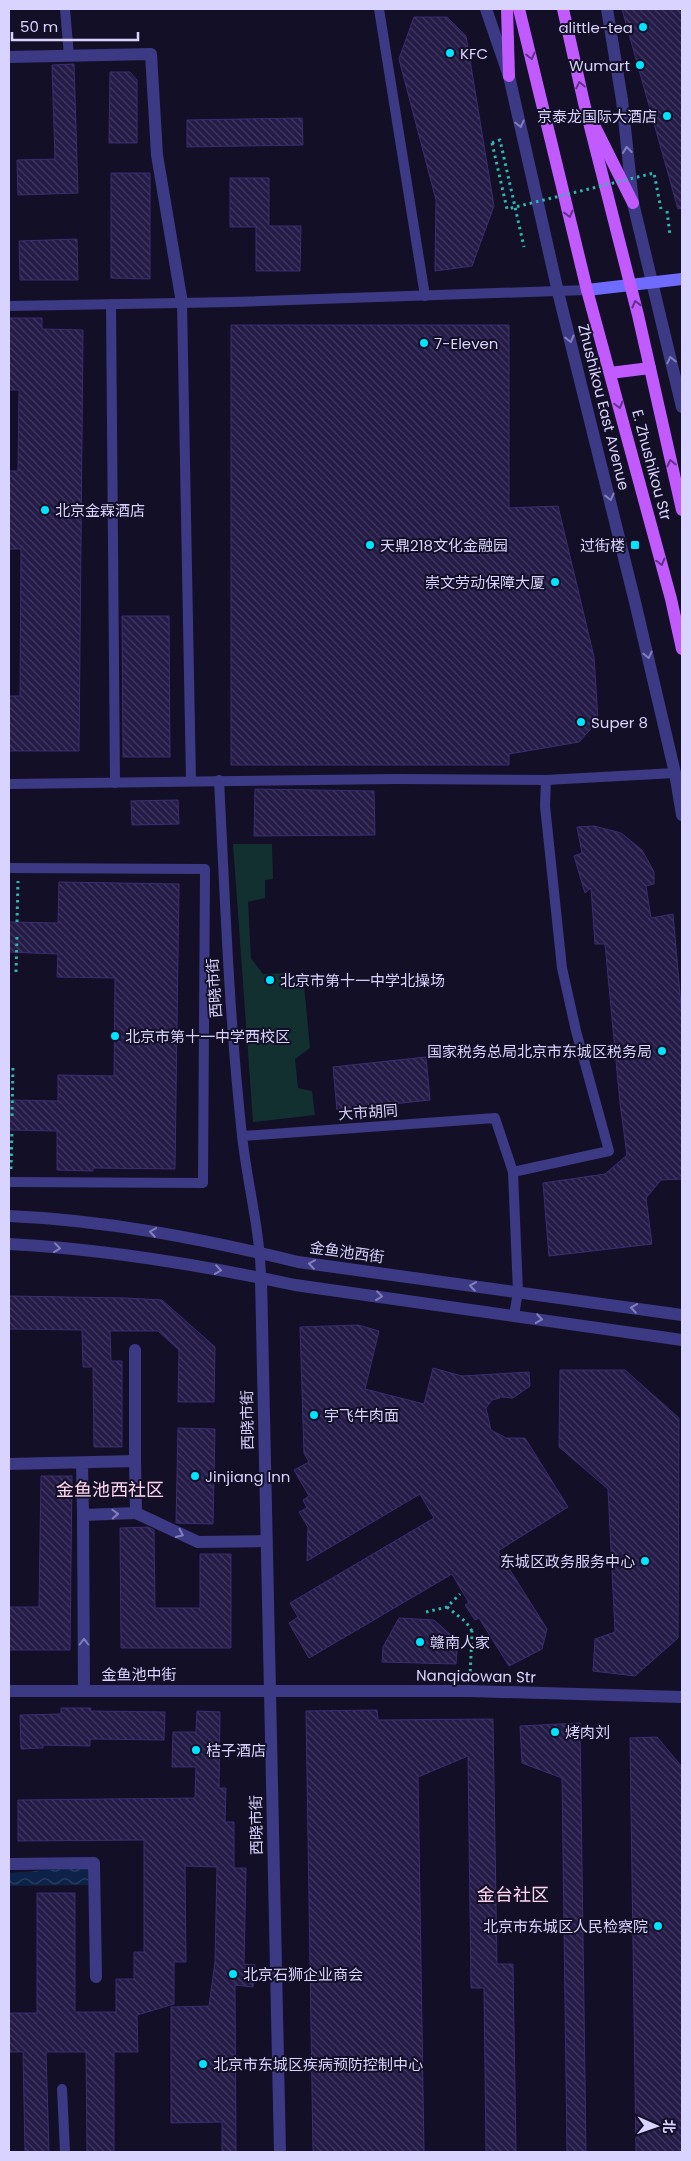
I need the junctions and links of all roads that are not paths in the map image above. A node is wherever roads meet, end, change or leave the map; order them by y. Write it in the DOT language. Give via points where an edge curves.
graph roads {
  1 [pos="65,9"];
  2 [pos="379,9"];
  3 [pos="486,9"];
  4 [pos="507,9"];
  5 [pos="519,9"];
  6 [pos="563,9"];
  7 [pos="607,9"];
  8 [pos="69,56"];
  9 [pos="9,58"];
  10 [pos="509,76"];
  11 [pos="584,103"];
  12 [pos="633,203"];
  13 [pos="682,279"];
  14 [pos="652,282"];
  15 [pos="630,284"];
  16 [pos="587,290"];
  17 [pos="558,292"];
  18 [pos="425,296"];
  19 [pos="182,303"];
  20 [pos="111,304"];
  21 [pos="9,306"];
  22 [pos="650,368"];
  23 [pos="610,374"];
  24 [pos="682,407"];
  25 [pos="682,510"];
  26 [pos="682,649"];
  27 [pos="675,773"];
  28 [pos="219,780"];
  29 [pos="546,780"];
  30 [pos="192,781"];
  31 [pos="115,783"];
  32 [pos="9,784"];
  33 [pos="682,814"];
  34 [pos="14,868"];
  35 [pos="242,1136"];
  36 [pos="513,1172"];
  37 [pos="10,1182"];
  38 [pos="9,1216"];
  39 [pos="9,1244"];
  40 [pos="260,1252"];
  41 [pos="260,1278"];
  42 [pos="518,1292"];
  43 [pos="682,1315"];
  44 [pos="514,1316"];
  45 [pos="682,1340"];
  46 [pos="135,1350"];
  47 [pos="135,1461"];
  48 [pos="82,1462"];
  49 [pos="9,1464"];
  50 [pos="136,1514"];
  51 [pos="83,1515"];
  52 [pos="266,1541"];
  53 [pos="269,1690"];
  54 [pos="9,1691"];
  55 [pos="84,1691"];
  56 [pos="682,1697"];
  57 [pos="9,1864"];
  58 [pos="96,1977"];
  59 [pos="62,2088"];
  60 [pos="65,2152"];
  61 [pos="280,2152"];
  1 -- 8 [label="lane"];
  2 -- 18 [label="lane"];
  3 -- 10 [label="street, Zhushikou East Avenue"];
  4 -- 10 [label="main road"];
  5 -- 16 [label="main road, one-way"];
  11 -- 6 [label="main road, one-way"];
  12 -- 7 [label="street, one-way" via="622,100"];
  8 -- 9 [label="street"];
  8 -- 19 [label="street" via="151,54 157,155"];
  10 -- 17 [label="street, Zhushikou East Avenue, one-way"];
  11 -- 12 [label="main road"];
  11 -- 15 [label="main road"];
  12 -- 14 [label="street"];
  13 -- 14 [label="main road"];
  14 -- 15 [label="main road"];
  24 -- 14 [label="street, one-way"];
  15 -- 16 [label="main road"];
  22 -- 15 [label="main road, one-way"];
  16 -- 17 [label="lane"];
  16 -- 23 [label="main road, E. Zhushikou Str"];
  17 -- 18 [label="lane"];
  17 -- 27 [label="street, Zhushikou East Avenue, one-way" via="636,602"];
  18 -- 19 [label="lane"];
  19 -- 20 [label="lane"];
  19 -- 30 [label="lane"];
  20 -- 21 [label="lane"];
  20 -- 31 [label="lane"];
  22 -- 23 [label="main road"];
  25 -- 22 [label="main road, one-way"];
  23 -- 26 [label="main road, E. Zhushikou Str, one-way"];
  27 -- 29 [label="lane"];
  27 -- 33 [label="street, Zhushikou East Avenue"];
  28 -- 29 [label="lane"];
  28 -- 30 [label="lane"];
  28 -- 35 [label="lane, 西晓市街" via="229,976"];
  29 -- 36 [label="lane" via="545,806 562,968 609,1151"];
  30 -- 31 [label="lane"];
  31 -- 32 [label="lane"];
  34 -- 37 [label="lane" via="205,869 204,1183"];
  35 -- 36 [label="lane, 大市胡同" via="495,1118"];
  35 -- 40 [label="lane, 西晓市街"];
  36 -- 42 [label="lane"];
  40 -- 38 [label="street, 金鱼池西街, one-way" via="74,1220"];
  39 -- 41 [label="street, one-way" via="105,1253"];
  40 -- 41 [label="lane, 西晓市街"];
  42 -- 40 [label="street, 金鱼池西街, one-way" via="298,1262"];
  41 -- 44 [label="street, one-way"];
  41 -- 52 [label="street, 西晓市街"];
  43 -- 42 [label="street, 金鱼池西街, one-way"];
  42 -- 44 [label="lane"];
  44 -- 45 [label="street, one-way"];
  46 -- 47 [label="street"];
  47 -- 48 [label="street"];
  47 -- 50 [label="street"];
  48 -- 49 [label="street"];
  48 -- 51 [label="street"];
  51 -- 50 [label="street, one-way"];
  50 -- 52 [label="street, one-way" via="198,1542"];
  55 -- 51 [label="street, one-way"];
  52 -- 53 [label="street, 西晓市街"];
  53 -- 55 [label="street, 金鱼池中街"];
  53 -- 56 [label="street, Nanqiaowan Str"];
  53 -- 61 [label="street, 西晓市街"];
  54 -- 55 [label="street, 金鱼池中街"];
  57 -- 58 [label="street" via="94,1863"];
  59 -- 60 [label="lane"];
}
